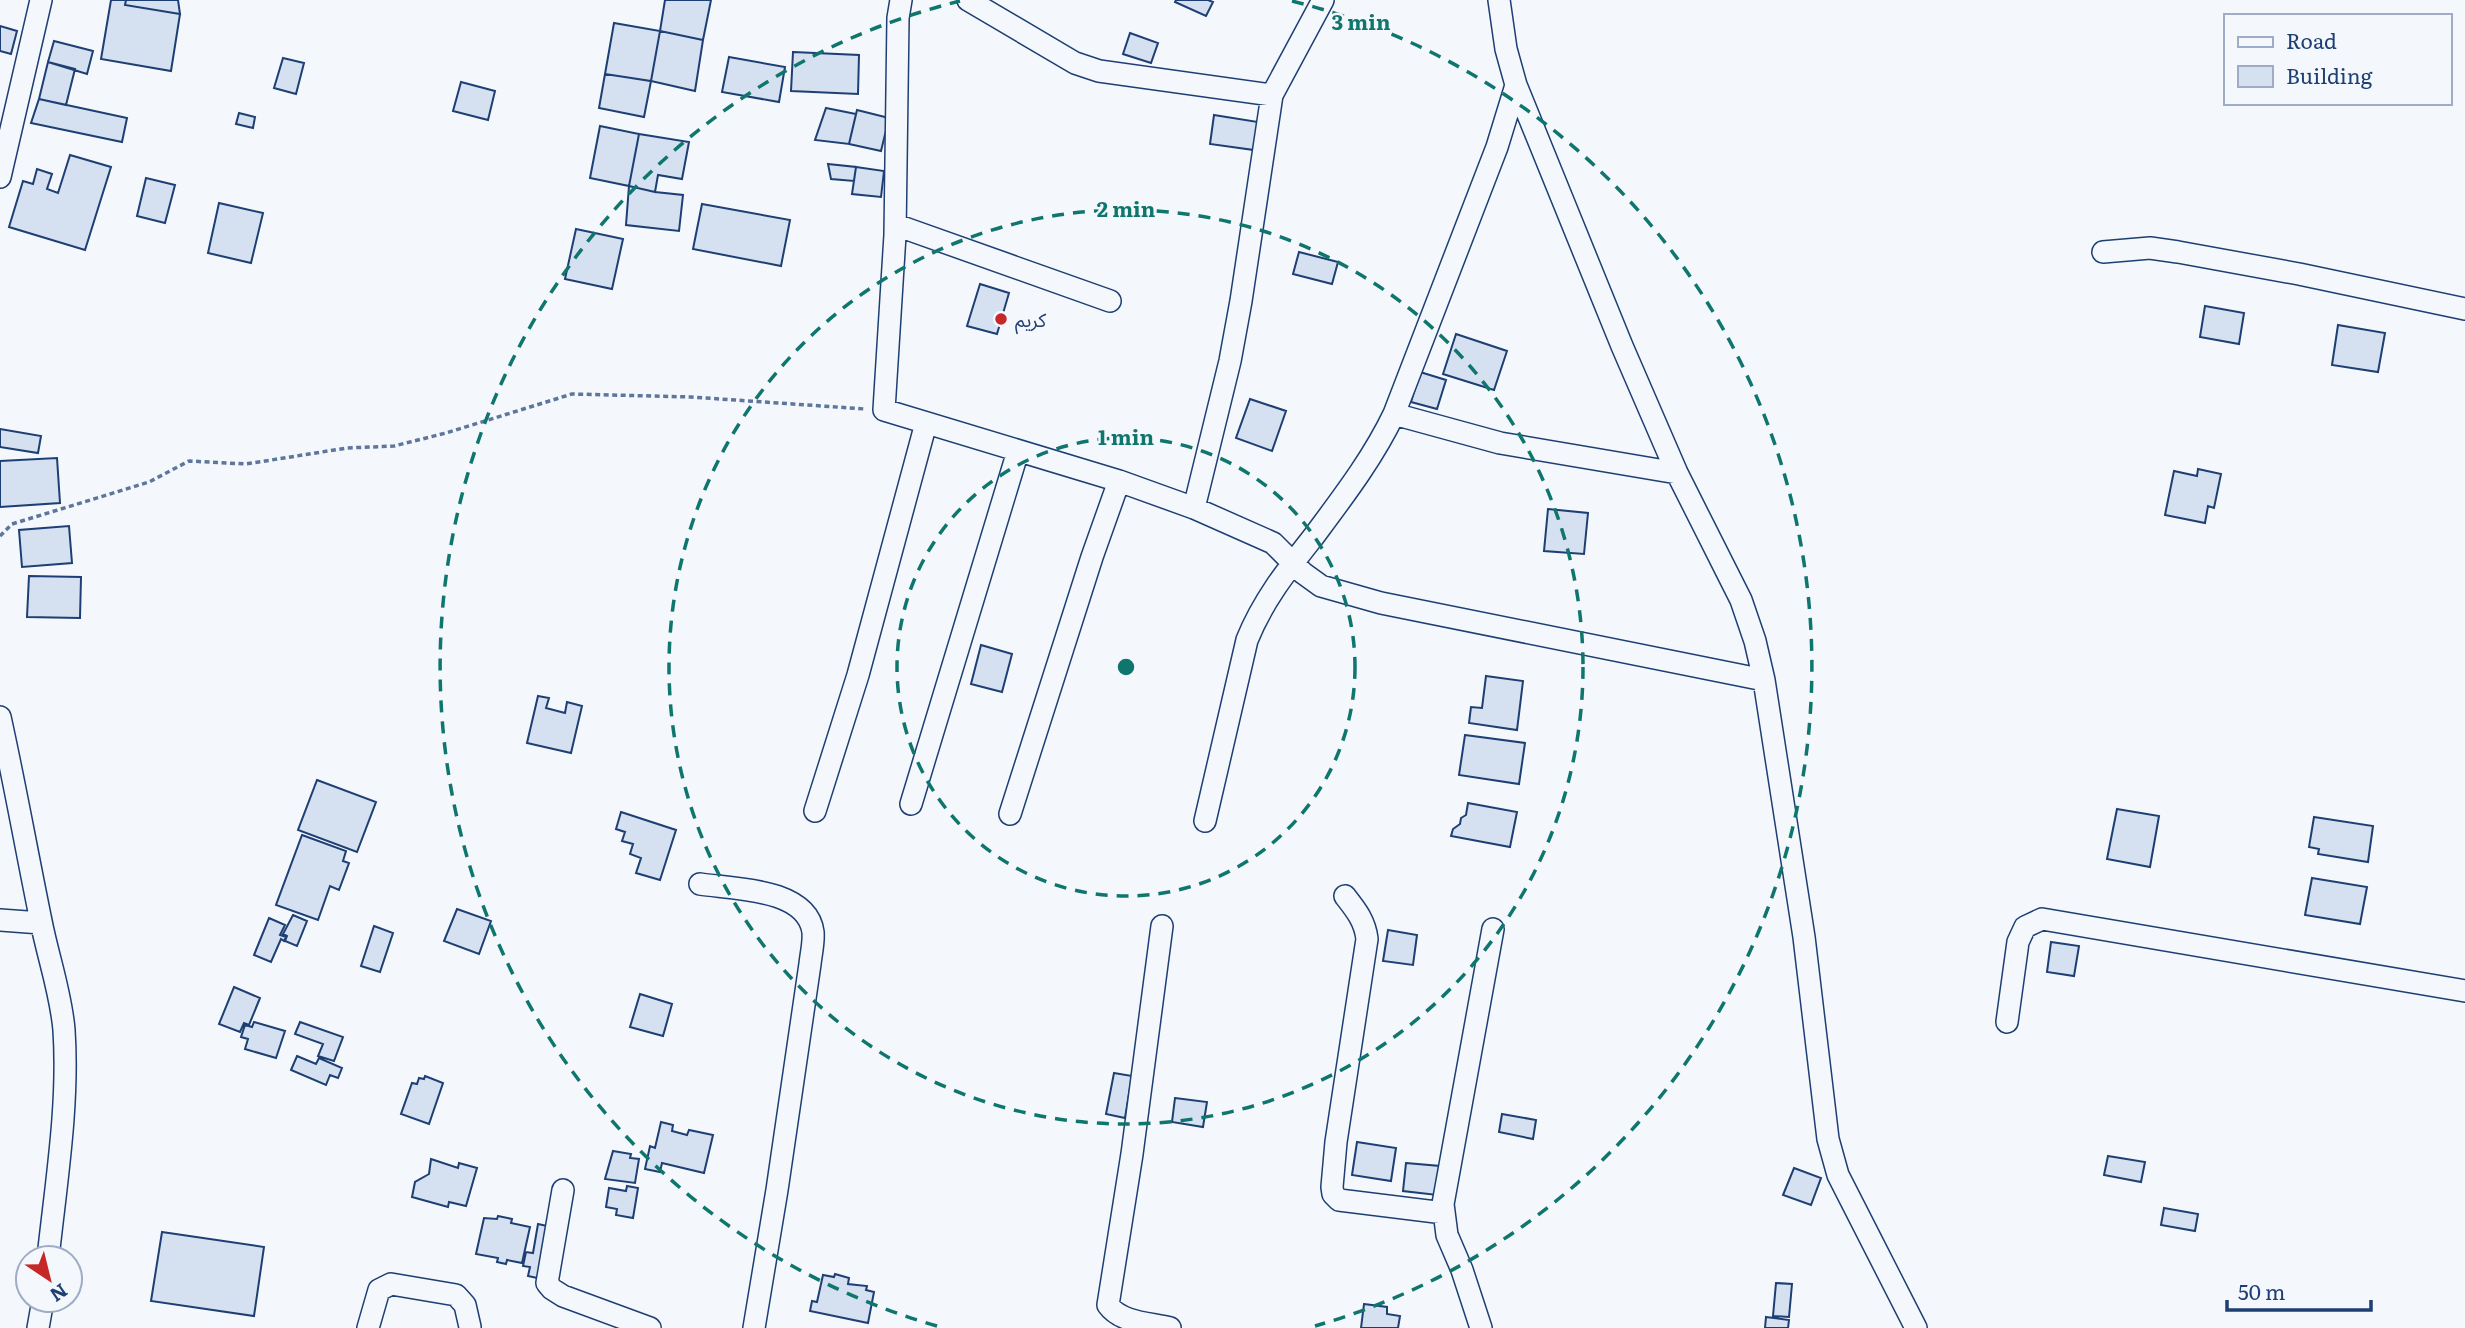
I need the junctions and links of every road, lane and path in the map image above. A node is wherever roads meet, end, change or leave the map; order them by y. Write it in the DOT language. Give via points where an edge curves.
graph roads {
  1 [pos="41,0"];
  2 [pos="901,0"];
  3 [pos="968,0"];
  4 [pos="1323,0"];
  5 [pos="1499,0"];
  6 [pos="1516,85"];
  7 [pos="1272,95"];
  8 [pos="0,177"];
  9 [pos="896,225"];
  10 [pos="2103,252"];
  11 [pos="1110,301"];
  12 [pos="2465,309"];
  13 [pos="884,410"];
  14 [pos="1394,414"];
  15 [pos="926,424"];
  16 [pos="1018,451"];
  17 [pos="1677,473"];
  18 [pos="1119,481"];
  19 [pos="1194,508"];
  20 [pos="0,536"];
  21 [pos="1293,562"];
  22 [pos="1764,680"];
  23 [pos="0,717"];
  24 [pos="911,804"];
  25 [pos="815,811"];
  26 [pos="1010,814"];
  27 [pos="1205,821"];
  28 [pos="700,884"];
  29 [pos="1345,896"];
  30 [pos="0,920"];
  31 [pos="41,923"];
  32 [pos="1162,926"];
  33 [pos="1493,929"];
  34 [pos="2465,991"];
  35 [pos="2007,1022"];
  36 [pos="563,1190"];
  37 [pos="1444,1213"];
  38 [pos="49,1244"];
  39 [pos="470,1327"];
  40 [pos="368,1328"];
  41 [pos="650,1328"];
  42 [pos="754,1328"];
  43 [pos="1170,1328"];
  44 [pos="1481,1328"];
  45 [pos="1916,1328"];
  1 -- 8 [label="street"];
  2 -- 9 [label="street"];
  3 -- 7 [label="street" via="1075,63 1100,71"];
  4 -- 7 [label="street"];
  5 -- 6 [label="street"];
  6 -- 14 [label="street" via="1488,173"];
  6 -- 17 [label="street"];
  7 -- 19 [label="street" via="1247,269"];
  9 -- 11 [label="street"];
  9 -- 13 [label="street"];
  10 -- 12 [label="street" via="2150,248 2178,252"];
  13 -- 15 [label="street"];
  13 -- 20 [label="path" via="572,394 394,446 346,448 246,464 189,461 149,482 12,524"];
  14 -- 17 [label="street" via="1500,443"];
  14 -- 21 [label="street" via="1359,473"];
  15 -- 16 [label="street"];
  15 -- 25 [label="street" via="858,675"];
  16 -- 18 [label="street"];
  16 -- 24 [label="street"];
  17 -- 22 [label="street" via="1741,600"];
  18 -- 19 [label="street"];
  18 -- 26 [label="street"];
  19 -- 21 [label="street" via="1273,543"];
  21 -- 22 [label="street" via="1321,586 1381,603"];
  21 -- 27 [label="street" via="1257,614 1247,640"];
  22 -- 45 [label="street" via="1804,937 1828,1139 1838,1175"];
  23 -- 31 [label="street"];
  28 -- 42 [label="street" via="778,895 795,905 813,929"];
  29 -- 37 [label="street" via="1361,917 1367,939 1336,1142 1333,1194 1339,1200"];
  30 -- 31 [label="street"];
  31 -- 38 [label="street" via="60,1001 64,1043"];
  32 -- 43 [label="street" via="1108,1305 1125,1318"];
  33 -- 37 [label="street"];
  34 -- 35 [label="street" via="2042,919 2025,927 2018,942"];
  36 -- 41 [label="street" via="547,1283 563,1296"];
  37 -- 44 [label="street" via="1447,1235"];
  39 -- 40 [label="street" via="465,1305 456,1295 391,1284 379,1290"];
}
